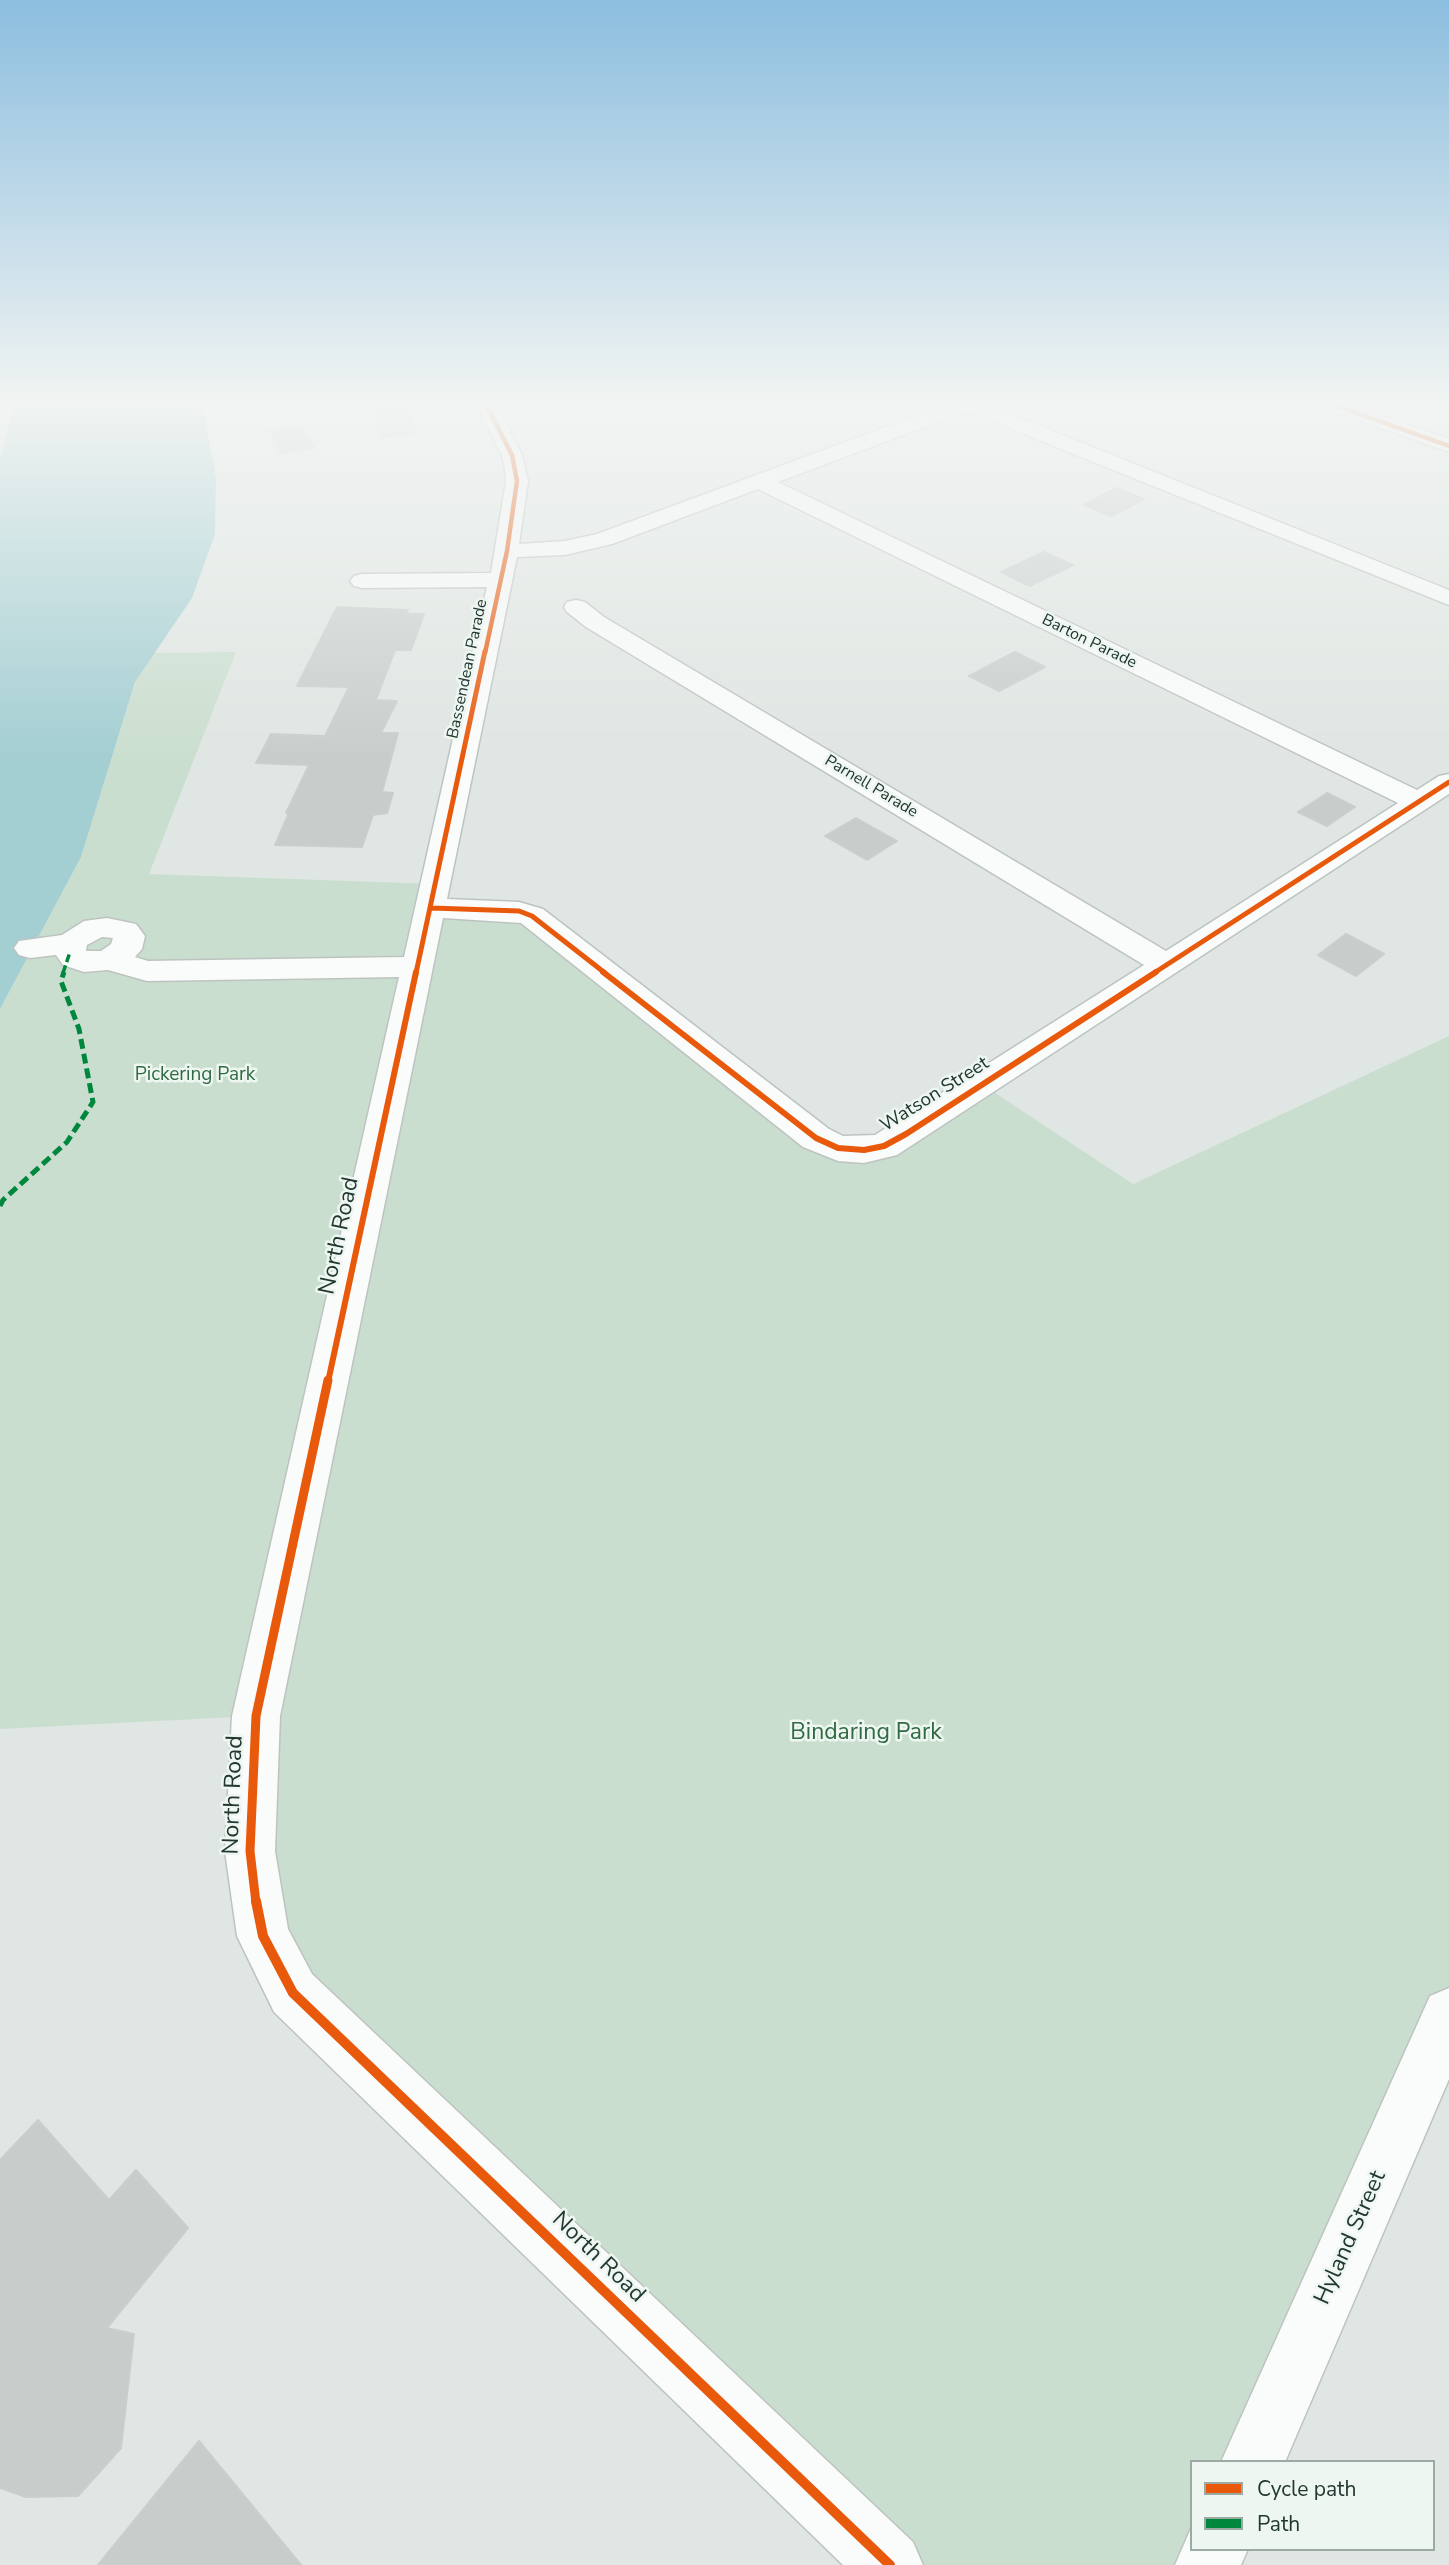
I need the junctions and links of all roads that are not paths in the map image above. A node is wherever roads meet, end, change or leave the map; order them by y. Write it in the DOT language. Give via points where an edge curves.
graph roads {
  1 [pos="512,520"];
  2 [pos="654,520"];
  3 [pos="839,520"];
  4 [pos="1258,520"];
  5 [pos="508,551"];
  6 [pos="501,580"];
  7 [pos="362,581"];
  8 [pos="1449,598"];
  9 [pos="576,607"];
  10 [pos="1449,782"];
  11 [pos="1419,802"];
  12 [pos="432,908"];
  13 [pos="30,948"];
  14 [pos="1167,965"];
  15 [pos="418,967"];
  16 [pos="1449,2015"];
  17 [pos="1254,2460"];
  18 [pos="890,2565"];
  1 -- 5 [label="street, Bassendean Parade"];
  2 -- 5 [label="street" via="565,548"];
  3 -- 11 [label="street, Barton Parade"];
  4 -- 8 [label="street"];
  5 -- 6 [label="street, Bassendean Parade"];
  6 -- 7 [label="street"];
  6 -- 12 [label="street, Bassendean Parade"];
  9 -- 14 [label="street, Parnell Parade"];
  10 -- 11 [label="street, Watson Street"];
  11 -- 14 [label="street, Watson Street"];
  12 -- 14 [label="street, Watson Street" via="519,911 532,916 816,1138 838,1148 884,1146 906,1134"];
  12 -- 15 [label="street, North Road"];
  13 -- 15 [label="street" via="71,944 74,958 96,963 109,960 147,971"];
  15 -- 18 [label="street, North Road" via="256,1716 250,1851 263,1936 293,1993"];
  16 -- 17 [label="street, Hyland Street"];
}
